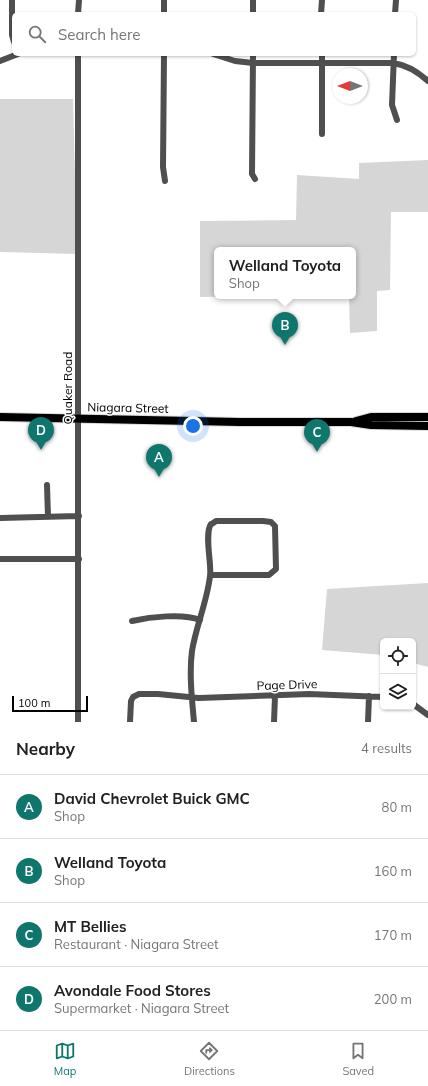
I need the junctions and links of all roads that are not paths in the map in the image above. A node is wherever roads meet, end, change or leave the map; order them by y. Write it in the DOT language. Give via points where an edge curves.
graph roads {
  1 [pos="12,0"];
  2 [pos="79,0"];
  3 [pos="164,0"];
  4 [pos="253,0"];
  5 [pos="322,0"];
  6 [pos="396,0"];
  7 [pos="12,12"];
  8 [pos="12,12"];
  9 [pos="78,12"];
  10 [pos="164,12"];
  11 [pos="253,12"];
  12 [pos="321,12"];
  13 [pos="395,12"];
  14 [pos="12,34"];
  15 [pos="13,56"];
  16 [pos="78,56"];
  17 [pos="164,56"];
  18 [pos="219,56"];
  19 [pos="253,56"];
  20 [pos="322,56"];
  21 [pos="394,56"];
  22 [pos="0,61"];
  23 [pos="253,63"];
  24 [pos="322,63"];
  25 [pos="393,63"];
  26 [pos="428,81"];
  27 [pos="397,120"];
  28 [pos="322,134"];
  29 [pos="255,179"];
  30 [pos="165,181"];
  31 [pos="0,417"];
  32 [pos="428,417"];
  33 [pos="79,418"];
  34 [pos="351,422"];
  35 [pos="428,426"];
  36 [pos="47,485"];
  37 [pos="79,516"];
  38 [pos="48,517"];
  39 [pos="0,518"];
  40 [pos="0,559"];
  41 [pos="79,559"];
  42 [pos="211,575"];
  43 [pos="200,620"];
  44 [pos="132,621"];
  45 [pos="275,696"];
  46 [pos="369,696"];
  47 [pos="380,696"];
  48 [pos="192,698"];
  49 [pos="416,706"];
  50 [pos="428,715"];
  51 [pos="78,722"];
  52 [pos="130,722"];
  53 [pos="194,722"];
  54 [pos="274,722"];
  55 [pos="368,722"];
  1 -- 8 [label="street"];
  2 -- 9 [label="street"];
  3 -- 10 [label="street"];
  4 -- 11 [label="street"];
  5 -- 12 [label="street"];
  6 -- 13 [label="street"];
  7 -- 14 [label="street"];
  15 -- 22 [label="street"];
  16 -- 33 [label="street, Quaker Road"];
  17 -- 30 [label="street"];
  18 -- 23 [label="street"];
  19 -- 23 [label="street"];
  20 -- 24 [label="street"];
  21 -- 25 [label="street"];
  23 -- 24 [label="street"];
  23 -- 29 [label="street" via="252,174"];
  24 -- 25 [label="street"];
  24 -- 28 [label="street"];
  25 -- 26 [label="street" via="412,69"];
  25 -- 27 [label="street" via="392,105"];
  31 -- 33 [label="main road, Niagara Street"];
  32 -- 34 [label="main road, Niagara Street" via="371,417"];
  33 -- 34 [label="main road, Niagara Street"];
  33 -- 37 [label="street, Quaker Road"];
  34 -- 35 [label="main road, Niagara Street"];
  36 -- 38 [label="street"];
  37 -- 38 [label="street"];
  37 -- 41 [label="street, Quaker Road"];
  38 -- 39 [label="street"];
  40 -- 41 [label="street"];
  41 -- 51 [label="street, Quaker Road"];
  42 -- 42 [label="street" via="269,575 276,569 275,526 264,521 216,521 212,524 209,530"];
  42 -- 43 [label="street"];
  43 -- 44 [label="street" via="153,617"];
  43 -- 48 [label="street" via="191,659"];
  45 -- 46 [label="street, Page Drive"];
  45 -- 48 [label="street, Page Drive"];
  45 -- 54 [label="street"];
  46 -- 47 [label="street, Page Drive"];
  46 -- 55 [label="street"];
  48 -- 52 [label="street, Page Drive" via="153,693 137,694 130,704"];
  48 -- 53 [label="street"];
  49 -- 50 [label="street"];
}
